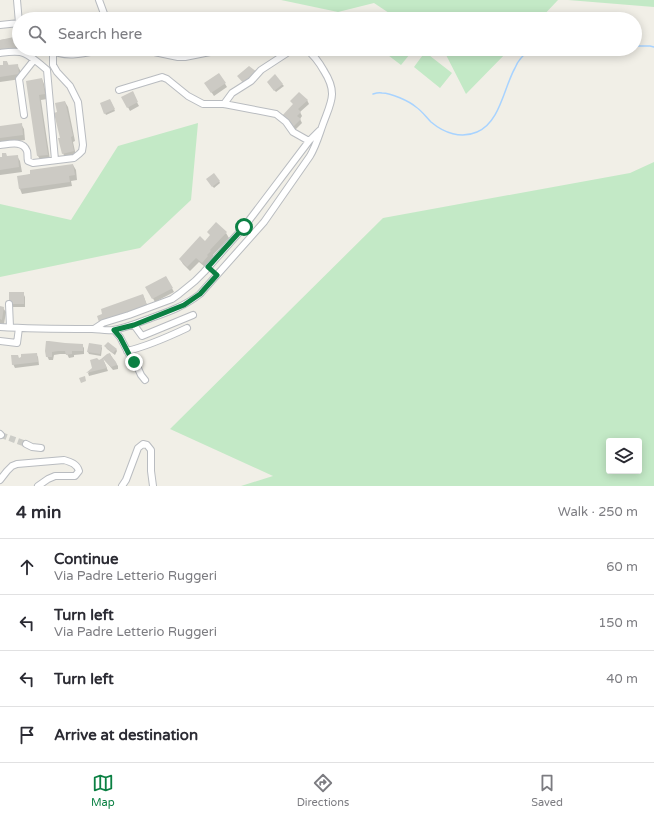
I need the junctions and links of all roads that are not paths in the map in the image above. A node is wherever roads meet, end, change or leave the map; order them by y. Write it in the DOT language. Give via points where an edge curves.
graph roads {
  1 [pos="17,0"];
  2 [pos="98,0"];
  3 [pos="18,12"];
  4 [pos="103,12"];
  5 [pos="12,23"];
  6 [pos="0,24"];
  7 [pos="12,52"];
  8 [pos="0,53"];
  9 [pos="28,56"];
  10 [pos="52,56"];
  11 [pos="173,56"];
  12 [pos="189,56"];
  13 [pos="282,56"];
  14 [pos="313,56"];
  15 [pos="34,60"];
  16 [pos="119,90"];
  17 [pos="224,104"];
  18 [pos="24,115"];
  19 [pos="321,129"];
  20 [pos="309,141"];
  21 [pos="0,145"];
  22 [pos="55,160"];
  23 [pos="267,196"];
  24 [pos="278,203"];
  25 [pos="208,267"];
  26 [pos="217,275"];
  27 [pos="9,304"];
  28 [pos="192,315"];
  29 [pos="134,325"];
  30 [pos="0,327"];
  31 [pos="10,327"];
  32 [pos="19,328"];
  33 [pos="187,328"];
  34 [pos="94,329"];
  35 [pos="114,330"];
  36 [pos="0,341"];
  37 [pos="127,351"];
  38 [pos="145,380"];
  39 [pos="26,444"];
  40 [pos="41,448"];
  41 [pos="0,480"];
  42 [pos="38,486"];
  43 [pos="122,486"];
  44 [pos="153,486"];
  1 -- 3 [label="street"];
  2 -- 4 [label="street"];
  5 -- 6 [label="street"];
  7 -- 8 [label="street"];
  9 -- 15 [label="street"];
  10 -- 22 [label="street" via="53,65 70,86 78,102 83,145 80,154 74,158"];
  11 -- 12 [label="street"];
  13 -- 17 [label="street" via="232,93"];
  14 -- 19 [label="street" via="331,83 332,91"];
  15 -- 18 [label="street" via="20,80"];
  15 -- 22 [label="street" via="47,70"];
  16 -- 17 [label="street" via="162,77 203,104"];
  17 -- 20 [label="street" via="276,114 294,132"];
  19 -- 20 [label="street"];
  19 -- 24 [label="street" via="310,156"];
  20 -- 23 [label="street"];
  21 -- 22 [label="street" via="24,146 28,161 33,163"];
  23 -- 24 [label="street"];
  23 -- 25 [label="street" via="244,227"];
  24 -- 26 [label="street"];
  25 -- 26 [label="street"];
  25 -- 34 [label="street" via="172,299 103,323"];
  26 -- 29 [label="street" via="188,303"];
  27 -- 31 [label="street"];
  28 -- 29 [label="street" via="142,336"];
  29 -- 35 [label="street"];
  30 -- 31 [label="street"];
  31 -- 32 [label="street"];
  32 -- 34 [label="street"];
  32 -- 36 [label="street" via="17,343"];
  33 -- 37 [label="street"];
  34 -- 35 [label="street"];
  35 -- 37 [label="street"];
  37 -- 38 [label="street"];
  39 -- 40 [label="street"];
  41 -- 42 [label="street" via="12,466 20,463 64,460 78,467 76,476 55,476"];
  43 -- 44 [label="street" via="136,450 143,444 151,450"];
}
